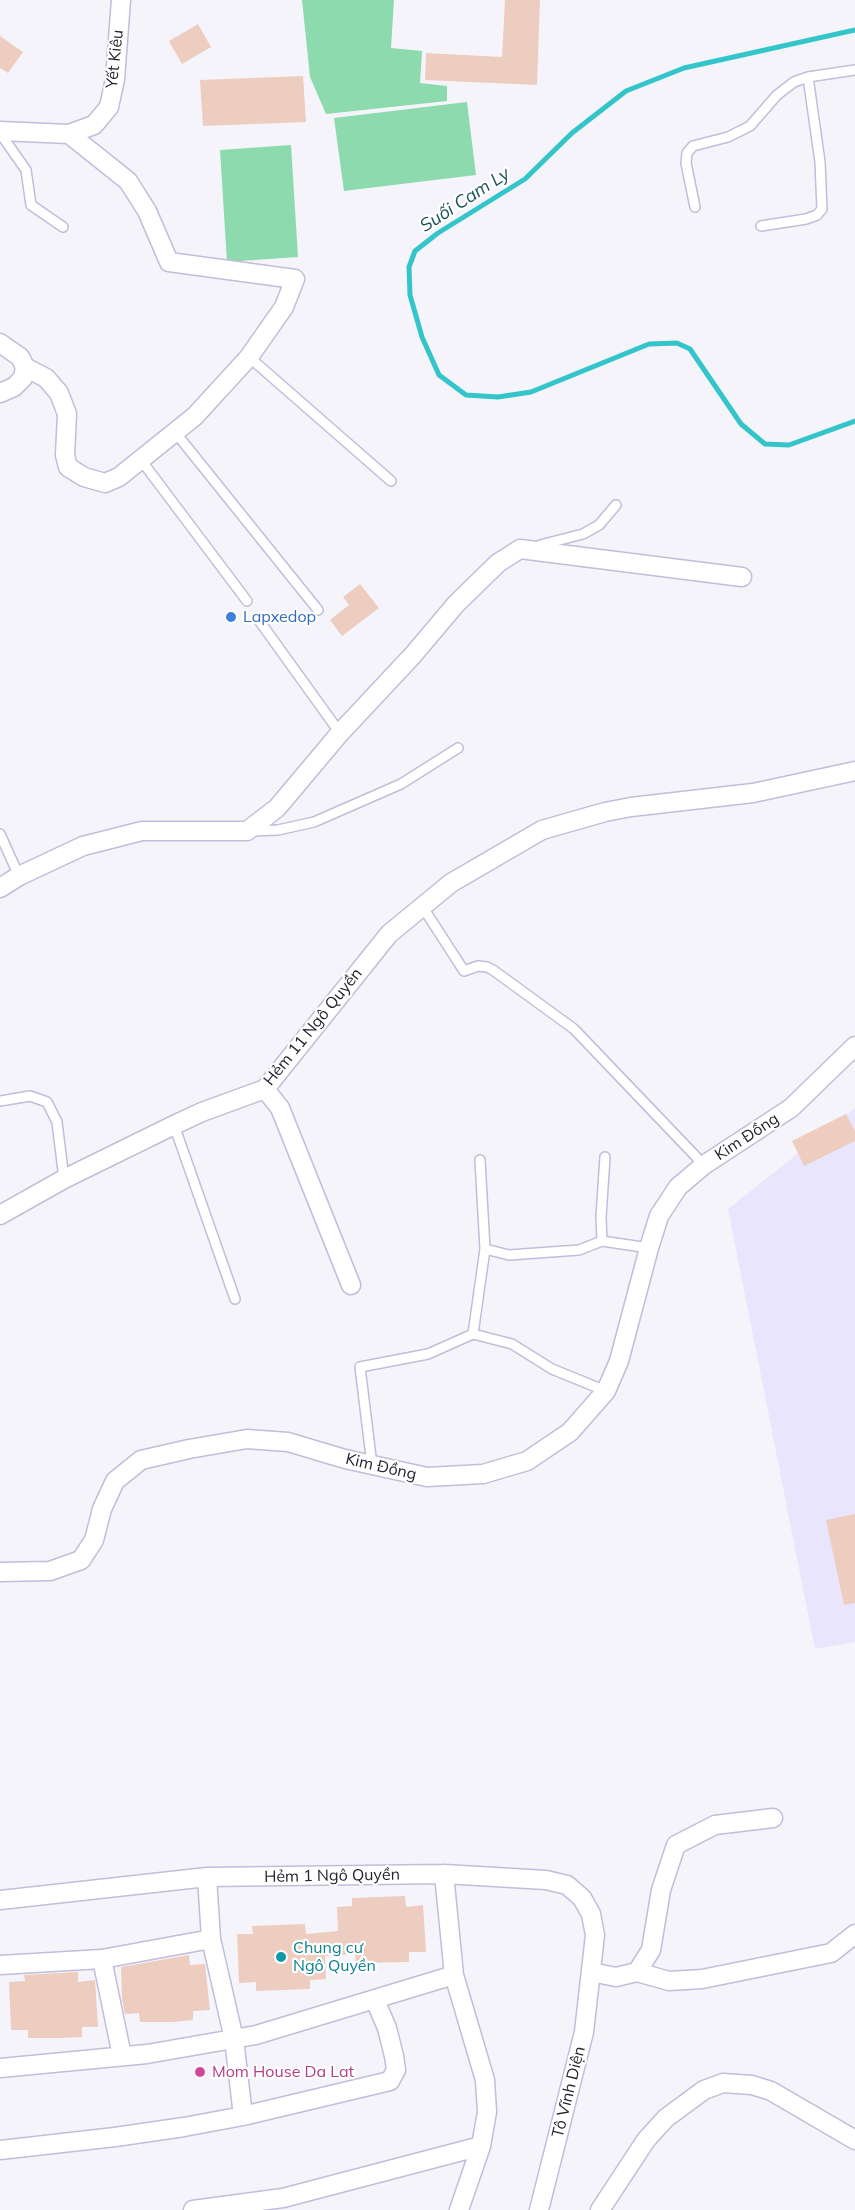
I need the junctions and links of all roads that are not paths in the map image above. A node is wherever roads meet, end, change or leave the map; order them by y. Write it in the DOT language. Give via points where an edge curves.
graph roads {
  1 [pos="121,0"];
  2 [pos="855,70"];
  3 [pos="808,77"];
  4 [pos="0,132"];
  5 [pos="69,134"];
  6 [pos="695,207"];
  7 [pos="63,226"];
  8 [pos="761,226"];
  9 [pos="0,343"];
  10 [pos="249,357"];
  11 [pos="26,367"];
  12 [pos="0,393"];
  13 [pos="175,432"];
  14 [pos="141,460"];
  15 [pos="392,481"];
  16 [pos="616,505"];
  17 [pos="520,549"];
  18 [pos="742,577"];
  19 [pos="247,601"];
  20 [pos="318,610"];
  21 [pos="258,619"];
  22 [pos="340,734"];
  23 [pos="458,748"];
  24 [pos="855,771"];
  25 [pos="247,831"];
  26 [pos="0,834"];
  27 [pos="19,876"];
  28 [pos="0,888"];
  29 [pos="422,906"];
  30 [pos="855,1046"];
  31 [pos="265,1089"];
  32 [pos="0,1101"];
  33 [pos="174,1125"];
  34 [pos="605,1157"];
  35 [pos="480,1160"];
  36 [pos="704,1165"];
  37 [pos="64,1179"];
  38 [pos="0,1215"];
  39 [pos="602,1241"];
  40 [pos="649,1248"];
  41 [pos="485,1249"];
  42 [pos="351,1285"];
  43 [pos="235,1299"];
  44 [pos="473,1334"];
  45 [pos="606,1391"];
  46 [pos="372,1465"];
  47 [pos="0,1572"];
  48 [pos="773,1818"];
  49 [pos="444,1874"];
  50 [pos="207,1877"];
  51 [pos="0,1900"];
  52 [pos="855,1934"];
  53 [pos="212,1939"];
  54 [pos="102,1959"];
  55 [pos="0,1965"];
  56 [pos="591,1972"];
  57 [pos="637,1972"];
  58 [pos="454,1975"];
  59 [pos="375,2000"];
  60 [pos="234,2039"];
  61 [pos="122,2056"];
  62 [pos="0,2068"];
  63 [pos="243,2116"];
  64 [pos="855,2140"];
  65 [pos="481,2146"];
  66 [pos="0,2150"];
  67 [pos="193,2210"];
  68 [pos="459,2210"];
  69 [pos="539,2210"];
  70 [pos="600,2210"];
  1 -- 5 [label="street, Yết Kiêu" via="109,107 94,125"];
  2 -- 3 [label="lane"];
  3 -- 6 [label="lane" via="777,95 750,126 728,137 693,146 686,163"];
  3 -- 8 [label="lane" via="822,208 806,219"];
  4 -- 5 [label="street, Yết Kiêu"];
  4 -- 7 [label="lane" via="26,170 31,205"];
  5 -- 10 [label="street" via="128,181 147,211 169,262 295,279 284,307"];
  9 -- 11 [label="street" via="20,357"];
  10 -- 13 [label="street"];
  10 -- 15 [label="lane"];
  11 -- 12 [label="street" via="23,378 14,387"];
  11 -- 14 [label="street" via="45,378 59,393 67,414 68,467 105,483"];
  13 -- 14 [label="street"];
  13 -- 20 [label="lane"];
  14 -- 19 [label="lane"];
  16 -- 17 [label="lane" via="599,525 582,534"];
  17 -- 18 [label="street"];
  17 -- 22 [label="street" via="498,563 456,604"];
  21 -- 22 [label="lane"];
  22 -- 25 [label="street" via="277,808"];
  23 -- 25 [label="lane" via="401,784 314,822 278,830"];
  24 -- 29 [label="street, Hẻm 11 Ngô Quyền" via="753,793 605,812 542,830 451,883"];
  25 -- 27 [label="street" via="142,831 83,846"];
  26 -- 27 [label="lane"];
  27 -- 28 [label="street"];
  29 -- 31 [label="street, Hẻm 11 Ngô Quyền" via="389,933"];
  29 -- 36 [label="lane" via="464,971 478,966 493,970 574,1029"];
  30 -- 36 [label="street, Kim Đồng" via="791,1108"];
  31 -- 33 [label="street, Hẻm 11 Ngô Quyền"];
  31 -- 42 [label="street" via="280,1108"];
  32 -- 37 [label="lane" via="30,1096 47,1102 57,1122"];
  33 -- 37 [label="street, Hẻm 11 Ngô Quyền"];
  33 -- 43 [label="lane"];
  34 -- 39 [label="lane"];
  35 -- 41 [label="lane"];
  36 -- 40 [label="street, Kim Đồng" via="678,1187 659,1216"];
  37 -- 38 [label="street, Hẻm 11 Ngô Quyền"];
  39 -- 40 [label="lane"];
  39 -- 41 [label="lane" via="579,1250 509,1254"];
  40 -- 45 [label="street, Kim Đồng" via="619,1361"];
  41 -- 44 [label="lane"];
  44 -- 45 [label="lane" via="512,1344 552,1369"];
  44 -- 46 [label="lane" via="428,1354 360,1367"];
  45 -- 46 [label="street, Kim Đồng" via="570,1432 527,1461 483,1474 427,1477"];
  46 -- 47 [label="street, Kim Đồng" via="288,1442 247,1439 141,1460 115,1481 94,1539 81,1560 50,1571"];
  48 -- 57 [label="street" via="715,1825 676,1845 661,1890 651,1950"];
  49 -- 50 [label="street, Hẻm 1 Ngô Quyền"];
  49 -- 56 [label="street, Hẻm 1 Ngô Quyền" via="546,1880 567,1885 582,1898 591,1914 596,1935"];
  49 -- 58 [label="street"];
  50 -- 51 [label="street, Hẻm 1 Ngô Quyền"];
  50 -- 53 [label="street"];
  52 -- 57 [label="street" via="831,1953 702,1979 669,1981"];
  53 -- 54 [label="street"];
  53 -- 60 [label="street"];
  54 -- 55 [label="street"];
  54 -- 61 [label="street"];
  56 -- 57 [label="street" via="616,1977"];
  56 -- 69 [label="street, Tô Vĩnh Diện" via="584,2032"];
  58 -- 59 [label="street"];
  58 -- 65 [label="street" via="485,2080 487,2112"];
  59 -- 60 [label="street"];
  59 -- 63 [label="street" via="394,2056 396,2070 390,2081"];
  60 -- 61 [label="street"];
  60 -- 63 [label="street"];
  61 -- 62 [label="street"];
  63 -- 66 [label="street" via="115,2137"];
  64 -- 70 [label="street" via="771,2091 745,2083 723,2083 704,2090 666,2118 646,2140"];
  65 -- 67 [label="street" via="283,2198"];
  65 -- 68 [label="street"];
}
